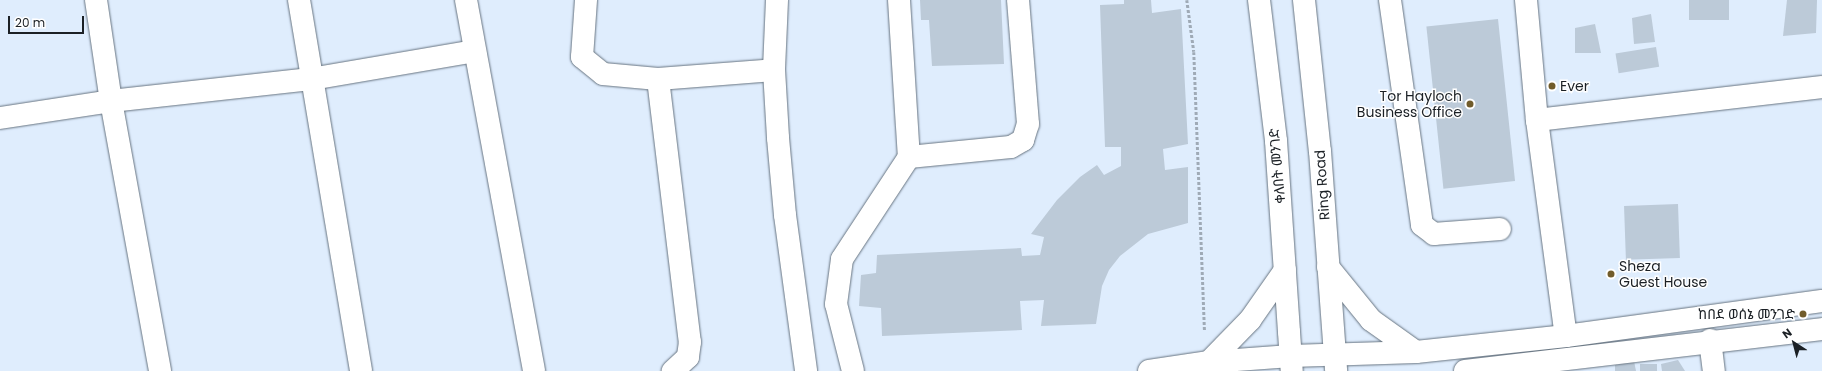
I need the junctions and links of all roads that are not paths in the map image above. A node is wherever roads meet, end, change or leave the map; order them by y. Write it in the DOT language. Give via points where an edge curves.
graph roads {
  1 [pos="96,0"];
  2 [pos="299,0"];
  3 [pos="466,0"];
  4 [pos="586,0"];
  5 [pos="777,0"];
  6 [pos="899,0"];
  7 [pos="1018,0"];
  8 [pos="1259,0"];
  9 [pos="1304,0"];
  10 [pos="1390,0"];
  11 [pos="1526,0"];
  12 [pos="474,51"];
  13 [pos="774,70"];
  14 [pos="311,79"];
  15 [pos="658,79"];
  16 [pos="1822,87"];
  17 [pos="112,101"];
  18 [pos="0,118"];
  19 [pos="1537,120"];
  20 [pos="910,157"];
  21 [pos="1500,228"];
  22 [pos="1328,267"];
  23 [pos="1285,270"];
  24 [pos="1822,301"];
  25 [pos="1822,329"];
  26 [pos="1566,336"];
  27 [pos="1710,340"];
  28 [pos="1416,352"];
  29 [pos="1208,362"];
  30 [pos="1291,363"];
  31 [pos="1336,363"];
  32 [pos="160,371"];
  33 [pos="361,371"];
  34 [pos="534,371"];
  35 [pos="673,371"];
  36 [pos="806,371"];
  37 [pos="853,371"];
  38 [pos="1148,371"];
  39 [pos="1465,371"];
  40 [pos="1714,371"];
  1 -- 17 [label="main road"];
  2 -- 14 [label="main road"];
  3 -- 12 [label="main road"];
  4 -- 15 [label="main road" via="582,57 603,74"];
  5 -- 13 [label="main road"];
  6 -- 20 [label="main road"];
  7 -- 20 [label="main road" via="1028,124 1023,140 1011,147"];
  8 -- 23 [label="main road, ቀለበት መንገድ" via="1276,141"];
  9 -- 22 [label="main road, Ring Road" via="1320,152"];
  10 -- 21 [label="main road" via="1422,225 1434,234"];
  11 -- 19 [label="main road"];
  12 -- 14 [label="main road"];
  12 -- 34 [label="main road"];
  13 -- 15 [label="main road"];
  13 -- 36 [label="main road" via="785,215"];
  14 -- 17 [label="main road"];
  14 -- 33 [label="main road"];
  15 -- 35 [label="main road" via="690,342 688,357"];
  16 -- 19 [label="main road"];
  17 -- 18 [label="main road"];
  17 -- 32 [label="main road"];
  19 -- 26 [label="main road"];
  20 -- 37 [label="main road" via="842,259 836,304"];
  22 -- 28 [label="main road" via="1371,320"];
  22 -- 31 [label="main road, Ring Road"];
  23 -- 29 [label="main road" via="1250,320"];
  23 -- 30 [label="main road, ቀለበት መንገድ"];
  24 -- 26 [label="main road"];
  25 -- 27 [label="main road"];
  26 -- 28 [label="main road"];
  27 -- 39 [label="main road"];
  27 -- 40 [label="main road"];
  28 -- 31 [label="main road"];
  29 -- 30 [label="main road"];
  29 -- 38 [label="main road"];
  30 -- 31 [label="main road"];
}
